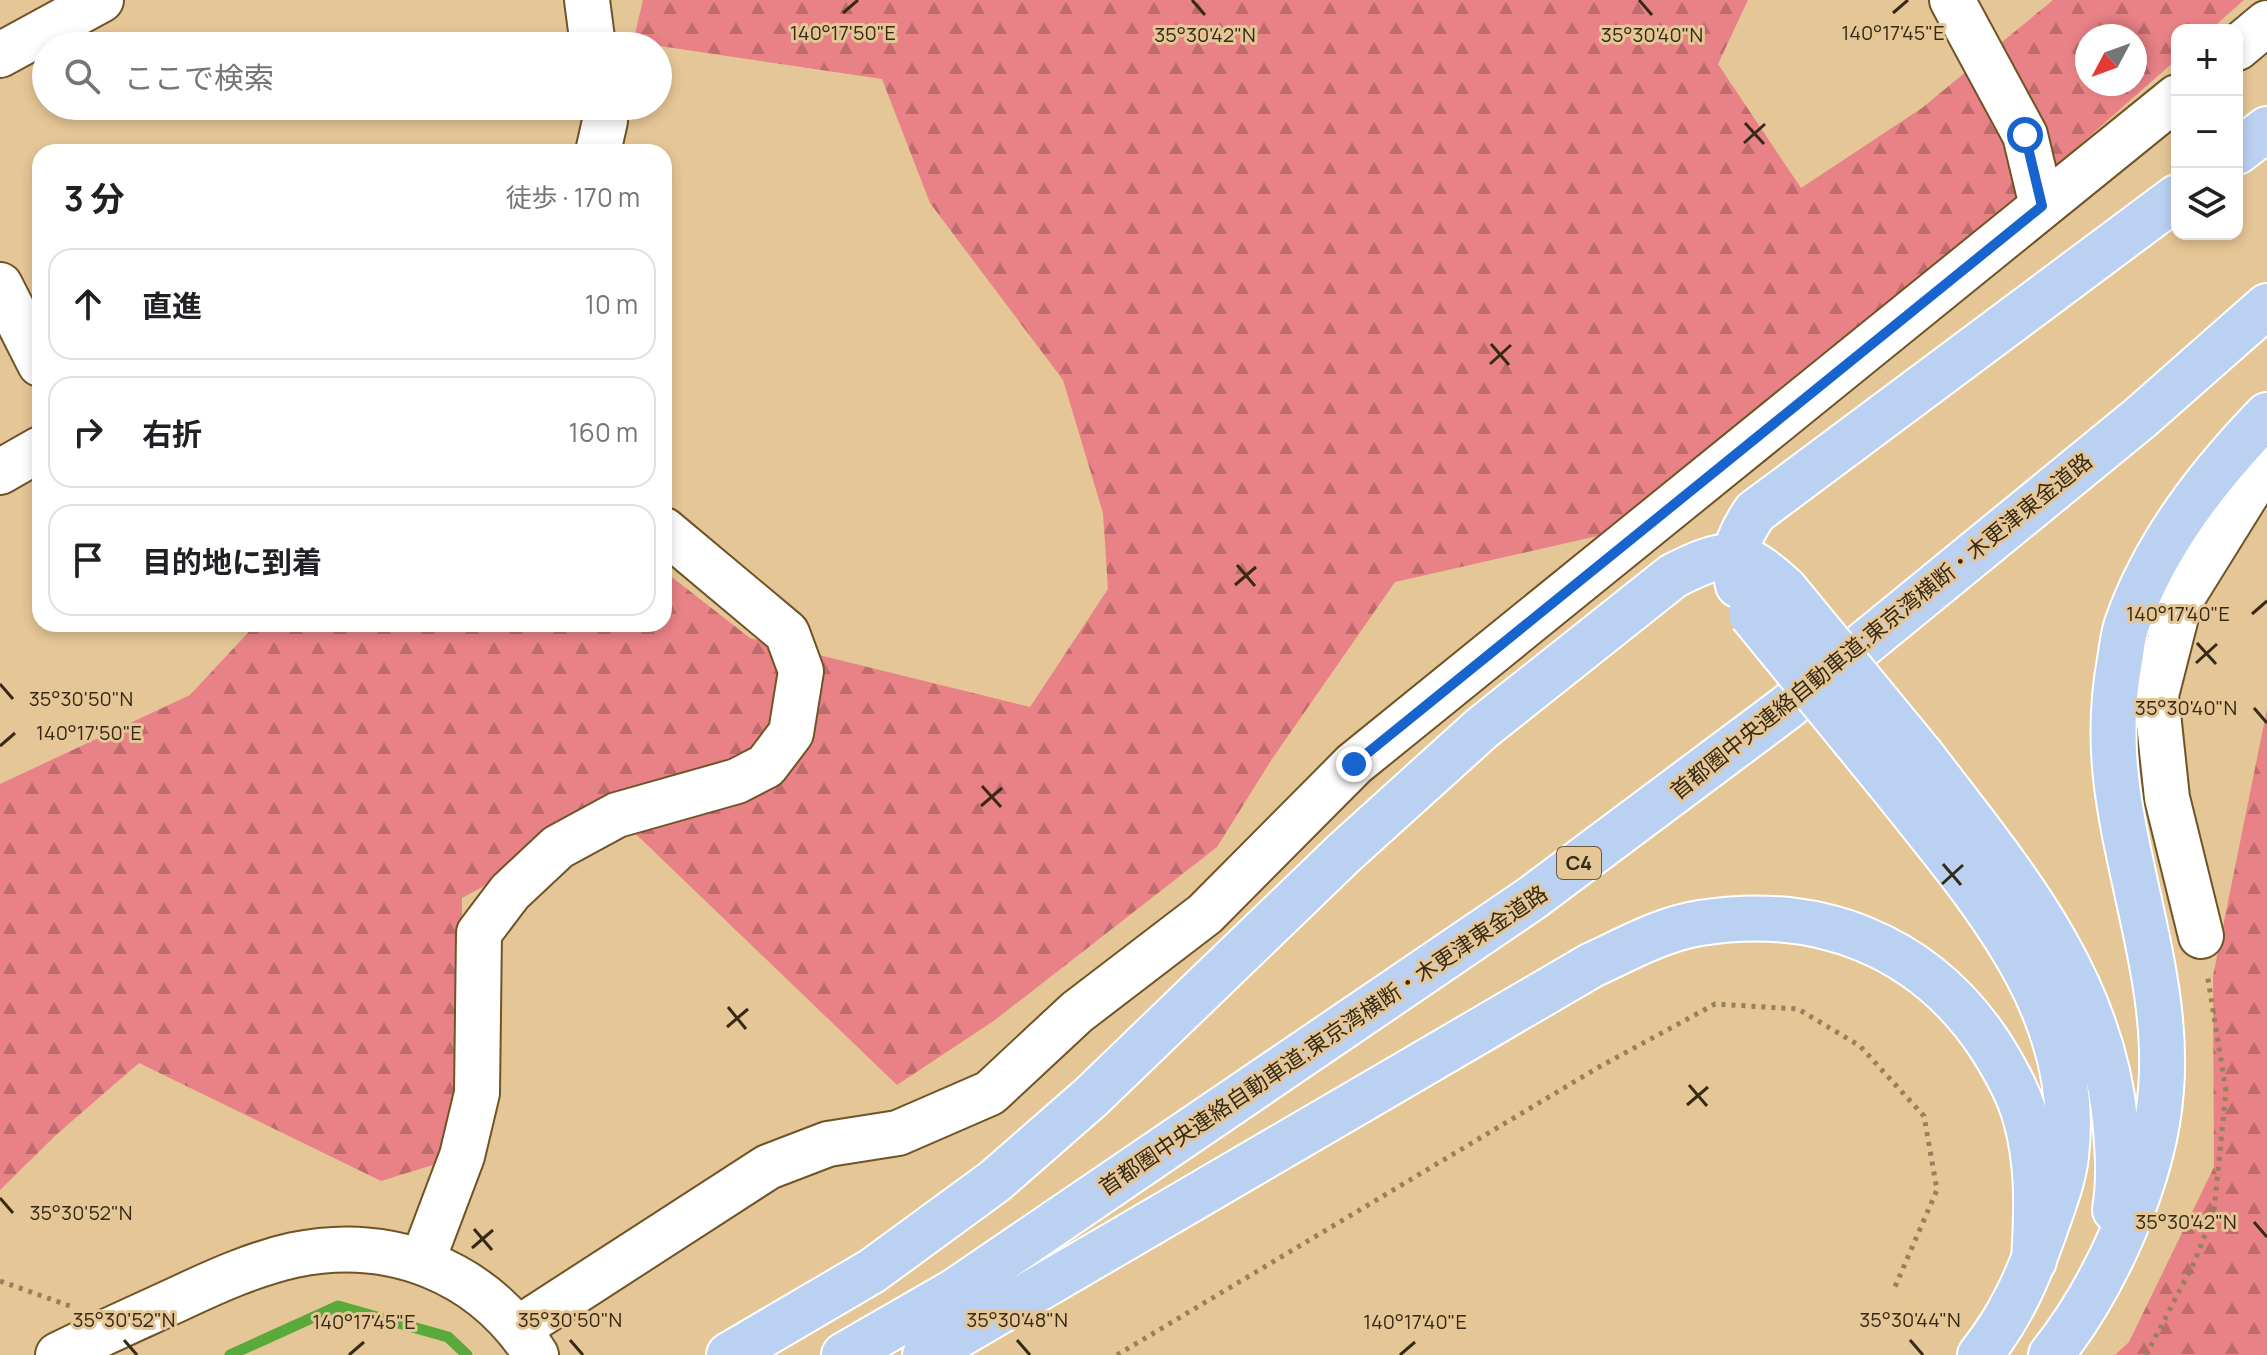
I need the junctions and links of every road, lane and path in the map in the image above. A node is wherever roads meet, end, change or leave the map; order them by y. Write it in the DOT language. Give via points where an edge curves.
graph roads {
  1 [pos="101,0"];
  2 [pos="587,0"];
  3 [pos="1952,0"];
  4 [pos="2267,23"];
  5 [pos="42,32"];
  6 [pos="591,32"];
  7 [pos="32,38"];
  8 [pos="2243,43"];
  9 [pos="0,55"];
  10 [pos="2171,102"];
  11 [pos="605,120"];
  12 [pos="2267,129"];
  13 [pos="600,144"];
  14 [pos="2243,147"];
  15 [pos="2171,202"];
  16 [pos="2042,206"];
  17 [pos="0,285"];
  18 [pos="2267,306"];
  19 [pos="2267,335"];
  20 [pos="32,348"];
  21 [pos="2267,415"];
  22 [pos="32,454"];
  23 [pos="2267,468"];
  24 [pos="0,472"];
  25 [pos="672,537"];
  26 [pos="1733,556"];
  27 [pos="1906,771"];
  28 [pos="2201,936"];
  29 [pos="2034,1261"];
  30 [pos="422,1262"];
  31 [pos="2104,1272"];
  32 [pos="0,1281"];
  33 [pos="1894,1289"];
  34 [pos="112,1329"];
  35 [pos="527,1341"];
  36 [pos="58,1355"];
  37 [pos="729,1355"];
  38 [pos="844,1355"];
  39 [pos="883,1355"];
  40 [pos="925,1355"];
  41 [pos="1117,1355"];
  42 [pos="1980,1355"];
  43 [pos="2051,1355"];
  44 [pos="2146,1355"];
  1 -- 5 [label="street"];
  2 -- 6 [label="street"];
  3 -- 16 [label="street" via="2025,135"];
  4 -- 8 [label="street"];
  7 -- 9 [label="street"];
  10 -- 16 [label="street"];
  11 -- 13 [label="street"];
  12 -- 14 [label="highway"];
  15 -- 26 [label="highway" via="1779,492 1755,512"];
  16 -- 35 [label="street" via="1354,764 1205,914 1077,1012 990,1093 898,1133 828,1144 768,1167"];
  17 -- 20 [label="street"];
  18 -- 38 [label="highway, 首都圏中央連絡自動車道;東京湾横断・木更津東金道路 / C4" via="2140,418 1786,708 1532,898 955,1291"];
  19 -- 39 [label="highway, 首都圏中央連絡自動車道;東京湾横断・木更津東金道路 / C4" via="1801,726 1545,923 1270,1112"];
  21 -- 31 [label="highway" via="2193,501 2154,563 2126,626 2113,696 2113,768 2156,985 2161,1092 2148,1159"];
  22 -- 24 [label="street"];
  23 -- 28 [label="street" via="2180,601 2156,695 2167,798"];
  25 -- 30 [label="street" via="787,633 801,671 791,733 766,766 737,781 617,815 558,847 510,892 479,933 477,1093 462,1156"];
  26 -- 27 [label="highway, bridge" via="1759,565 1785,589"];
  26 -- 27 [label="highway, bridge" via="1751,614"];
  26 -- 37 [label="highway" via="1705,559 1673,576 1482,728 995,1181 872,1271"];
  27 -- 29 [label="highway" via="2020,958 2062,1056 2069,1107 2066,1158"];
  27 -- 31 [label="highway" via="2038,912 2091,1011 2107,1061 2119,1156"];
  28 -- 44 [label="path" via="2226,1091 2214,1211 2194,1263"];
  29 -- 40 [label="highway" via="2035,1161 2025,1114 2004,1066 1974,1021 1937,982 1893,951 1846,930 1746,918 1698,923 1592,965"];
  29 -- 42 [label="highway" via="2015,1306"];
  30 -- 34 [label="street" via="361,1249 294,1255 228,1276"];
  30 -- 35 [label="street" via="455,1275 490,1300"];
  31 -- 43 [label="highway"];
  32 -- 34 [label="path" via="93,1314"];
  33 -- 41 [label="path" via="1937,1190 1924,1116 1860,1046 1798,1009 1715,1004 1599,1067"];
  34 -- 36 [label="street"];
}
